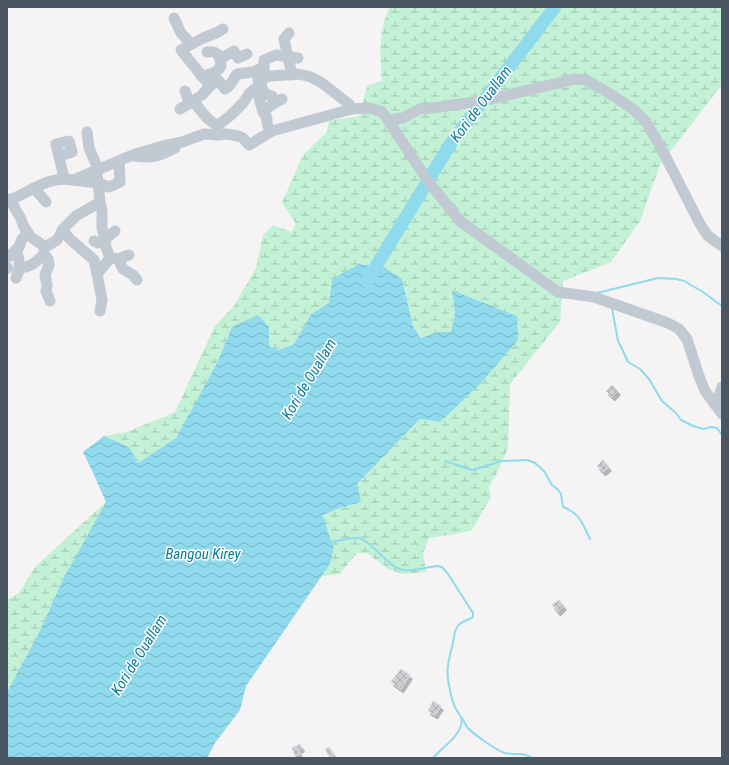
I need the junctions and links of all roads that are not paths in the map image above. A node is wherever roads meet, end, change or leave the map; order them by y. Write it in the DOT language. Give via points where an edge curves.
graph roads {
  1 [pos="174,18"];
  2 [pos="223,29"];
  3 [pos="289,33"];
  4 [pos="191,44"];
  5 [pos="207,52"];
  6 [pos="247,54"];
  7 [pos="293,58"];
  8 [pos="220,59"];
  9 [pos="195,71"];
  10 [pos="292,75"];
  11 [pos="263,76"];
  12 [pos="210,86"];
  13 [pos="185,91"];
  14 [pos="193,101"];
  15 [pos="352,108"];
  16 [pos="180,109"];
  17 [pos="388,120"];
  18 [pos="217,131"];
  19 [pos="272,131"];
  20 [pos="87,132"];
  21 [pos="60,156"];
  22 [pos="119,160"];
  23 [pos="97,170"];
  24 [pos="69,179"];
  25 [pos="98,183"];
  26 [pos="37,186"];
  27 [pos="9,200"];
  28 [pos="46,202"];
  29 [pos="100,202"];
  30 [pos="62,230"];
  31 [pos="115,231"];
  32 [pos="28,233"];
  33 [pos="100,240"];
  34 [pos="722,246"];
  35 [pos="16,250"];
  36 [pos="44,250"];
  37 [pos="119,257"];
  38 [pos="7,265"];
  39 [pos="97,274"];
  40 [pos="138,280"];
  41 [pos="50,301"];
  42 [pos="100,311"];
  43 [pos="722,387"];
  44 [pos="714,404"];
  45 [pos="722,414"];
  1 -- 4 [label="street" via="181,33"];
  2 -- 4 [label="street"];
  3 -- 7 [label="street" via="284,39"];
  4 -- 9 [label="street" via="181,50"];
  5 -- 8 [label="street" via="218,53"];
  6 -- 8 [label="street" via="238,58 234,51"];
  7 -- 10 [label="street"];
  7 -- 11 [label="street" via="276,55 264,60"];
  8 -- 9 [label="street" via="221,66 218,71 211,74"];
  9 -- 12 [label="street"];
  10 -- 11 [label="street"];
  10 -- 15 [label="street" via="310,77 350,104"];
  11 -- 12 [label="street" via="253,72 237,74 231,85 225,89 216,80"];
  11 -- 18 [label="street" via="243,104"];
  11 -- 19 [label="street" via="273,96 259,98 268,128"];
  12 -- 14 [label="street"];
  13 -- 14 [label="street" via="188,99"];
  14 -- 16 [label="street"];
  14 -- 18 [label="street"];
  15 -- 17 [label="street" via="370,108 382,112"];
  15 -- 19 [label="street"];
  17 -- 34 [label="street" via="403,118 420,109 483,101 575,79 586,80 623,102 646,122 700,224 708,236"];
  17 -- 44 [label="street" via="428,181 460,221 558,292 594,297 679,329 687,339 705,391"];
  18 -- 19 [label="street" via="243,138 249,145"];
  18 -- 22 [label="street"];
  20 -- 23 [label="street" via="89,148"];
  21 -- 24 [label="street"];
  22 -- 23 [label="street"];
  22 -- 25 [label="street" via="120,182 109,187"];
  23 -- 24 [label="street"];
  23 -- 25 [label="street"];
  24 -- 25 [label="street"];
  24 -- 26 [label="street" via="66,186"];
  25 -- 29 [label="street"];
  26 -- 27 [label="street"];
  26 -- 28 [label="street"];
  27 -- 32 [label="street"];
  29 -- 30 [label="street" via="76,216"];
  29 -- 33 [label="street"];
  30 -- 36 [label="street" via="56,240"];
  30 -- 39 [label="street" via="94,260"];
  31 -- 33 [label="street"];
  32 -- 35 [label="street"];
  32 -- 36 [label="street"];
  33 -- 37 [label="street"];
  35 -- 36 [label="street" via="20,258 18,273 32,265"];
  35 -- 38 [label="street"];
  36 -- 41 [label="street" via="49,266 45,275 46,291"];
  37 -- 39 [label="street"];
  37 -- 40 [label="street" via="123,269"];
  39 -- 42 [label="street" via="102,300"];
  43 -- 44 [label="street"];
  44 -- 45 [label="street"];
}
